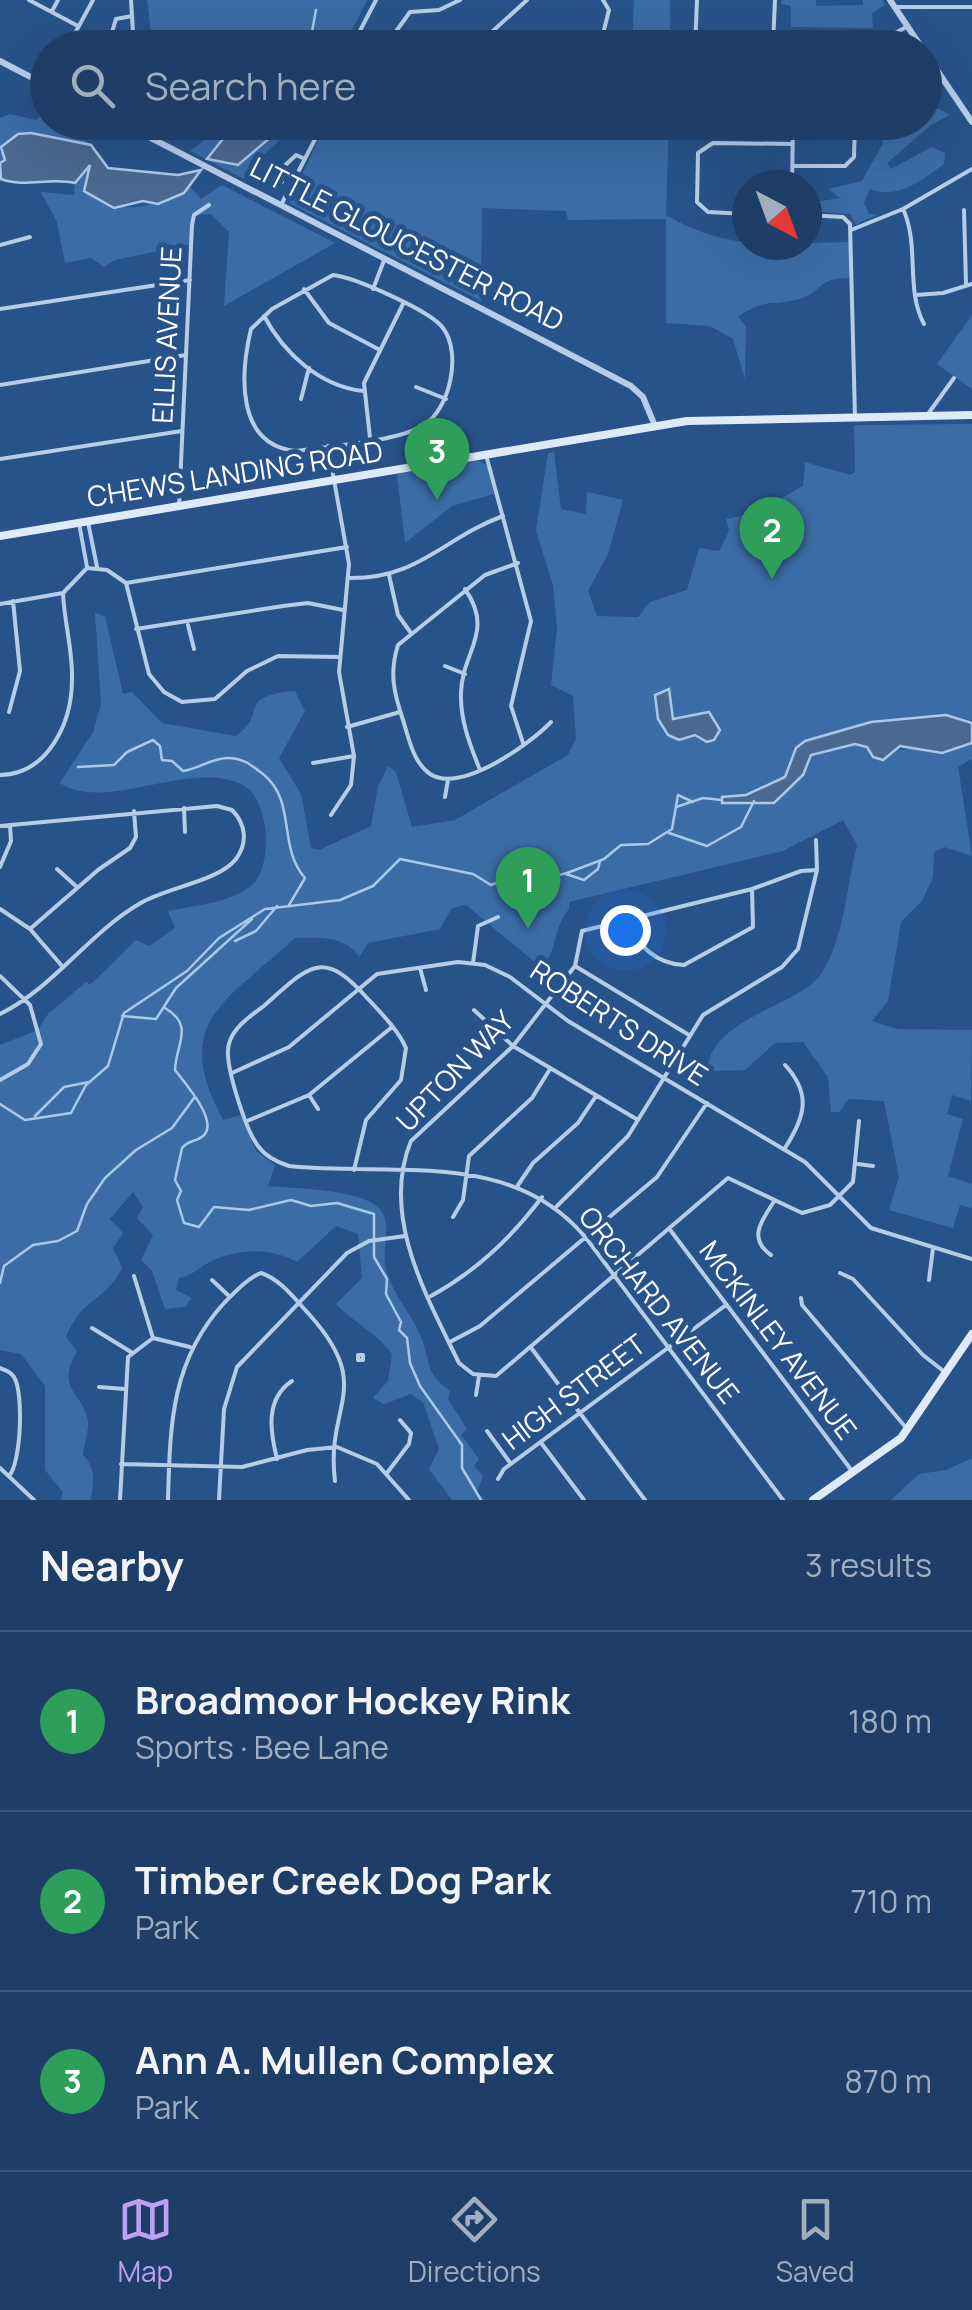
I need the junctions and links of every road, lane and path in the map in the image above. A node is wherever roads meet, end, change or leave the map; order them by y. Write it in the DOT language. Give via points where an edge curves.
graph roads {
  1 [pos="29,0"];
  2 [pos="58,0"];
  3 [pos="92,0"];
  4 [pos="131,0"];
  5 [pos="376,0"];
  6 [pos="460,0"];
  7 [pos="527,0"];
  8 [pos="603,0"];
  9 [pos="697,0"];
  10 [pos="775,0"];
  11 [pos="893,4"];
  12 [pos="972,7"];
  13 [pos="52,11"];
  14 [pos="132,16"];
  15 [pos="78,26"];
  16 [pos="908,26"];
  17 [pos="76,30"];
  18 [pos="113,30"];
  19 [pos="133,30"];
  20 [pos="358,30"];
  21 [pos="397,30"];
  22 [pos="494,30"];
  23 [pos="604,30"];
  24 [pos="696,30"];
  25 [pos="774,30"];
  26 [pos="900,30"];
  27 [pos="911,30"];
  28 [pos="0,61"];
  29 [pos="30,76"];
  30 [pos="942,77"];
  31 [pos="972,122"];
  32 [pos="155,140"];
  33 [pos="315,140"];
  34 [pos="793,140"];
  35 [pos="854,140"];
  36 [pos="793,144"];
  37 [pos="305,159"];
  38 [pos="792,166"];
  39 [pos="972,168"];
  40 [pos="792,170"];
  41 [pos="282,182"];
  42 [pos="209,205"];
  43 [pos="281,205"];
  44 [pos="903,208"];
  45 [pos="964,210"];
  46 [pos="732,213"];
  47 [pos="822,216"];
  48 [pos="851,230"];
  49 [pos="30,237"];
  50 [pos="0,245"];
  51 [pos="385,258"];
  52 [pos="190,280"];
  53 [pos="969,284"];
  54 [pos="372,288"];
  55 [pos="304,290"];
  56 [pos="916,294"];
  57 [pos="402,304"];
  58 [pos="0,309"];
  59 [pos="264,316"];
  60 [pos="924,324"];
  61 [pos="378,349"];
  62 [pos="186,356"];
  63 [pos="309,368"];
  64 [pos="954,378"];
  65 [pos="0,385"];
  66 [pos="416,388"];
  67 [pos="363,391"];
  68 [pos="301,399"];
  69 [pos="446,399"];
  70 [pos="928,414"];
  71 [pos="972,415"];
  72 [pos="854,416"];
  73 [pos="655,426"];
  74 [pos="182,432"];
  75 [pos="370,438"];
  76 [pos="328,446"];
  77 [pos="486,454"];
  78 [pos="0,459"];
  79 [pos="336,480"];
  80 [pos="180,506"];
  81 [pos="504,516"];
  82 [pos="84,522"];
  83 [pos="0,536"];
  84 [pos="346,547"];
  85 [pos="518,563"];
  86 [pos="97,566"];
  87 [pos="88,568"];
  88 [pos="389,575"];
  89 [pos="349,578"];
  90 [pos="126,582"];
  91 [pos="465,589"];
  92 [pos="63,594"];
  93 [pos="13,601"];
  94 [pos="0,604"];
  95 [pos="344,610"];
  96 [pos="188,622"];
  97 [pos="136,630"];
  98 [pos="412,633"];
  99 [pos="194,649"];
  100 [pos="339,657"];
  101 [pos="445,666"];
  102 [pos="465,674"];
  103 [pos="9,712"];
  104 [pos="400,712"];
  105 [pos="551,722"];
  106 [pos="347,727"];
  107 [pos="524,745"];
  108 [pos="354,756"];
  109 [pos="312,763"];
  110 [pos="480,770"];
  111 [pos="0,775"];
  112 [pos="448,780"];
  113 [pos="445,797"];
  114 [pos="184,808"];
  115 [pos="134,811"];
  116 [pos="331,815"];
  117 [pos="10,825"];
  118 [pos="0,826"];
  119 [pos="185,832"];
  120 [pos="816,840"];
  121 [pos="0,867"];
  122 [pos="57,869"];
  123 [pos="817,870"];
  124 [pos="77,887"];
  125 [pos="752,889"];
  126 [pos="0,910"];
  127 [pos="498,918"];
  128 [pos="628,919"];
  129 [pos="30,929"];
  130 [pos="473,963"];
  131 [pos="62,966"];
  132 [pos="575,966"];
  133 [pos="420,968"];
  134 [pos="0,976"];
  135 [pos="358,988"];
  136 [pos="426,990"];
  137 [pos="25,998"];
  138 [pos="544,1004"];
  139 [pos="474,1010"];
  140 [pos="0,1014"];
  141 [pos="392,1026"];
  142 [pos="689,1035"];
  143 [pos="513,1046"];
  144 [pos="785,1065"];
  145 [pos="550,1069"];
  146 [pos="232,1073"];
  147 [pos="664,1076"];
  148 [pos="0,1080"];
  149 [pos="310,1095"];
  150 [pos="596,1096"];
  151 [pos="707,1103"];
  152 [pos="318,1109"];
  153 [pos="638,1120"];
  154 [pos="859,1121"];
  155 [pos="246,1122"];
  156 [pos="785,1148"];
  157 [pos="858,1164"];
  158 [pos="873,1166"];
  159 [pos="354,1170"];
  160 [pos="404,1172"];
  161 [pos="466,1176"];
  162 [pos="518,1186"];
  163 [pos="542,1197"];
  164 [pos="840,1198"];
  165 [pos="775,1200"];
  166 [pos="556,1206"];
  167 [pos="453,1218"];
  168 [pos="671,1231"];
  169 [pos="405,1236"];
  170 [pos="586,1238"];
  171 [pos="933,1248"];
  172 [pos="771,1255"];
  173 [pos="972,1259"];
  174 [pos="840,1273"];
  175 [pos="134,1276"];
  176 [pos="616,1278"];
  177 [pos="212,1280"];
  178 [pos="928,1280"];
  179 [pos="230,1297"];
  180 [pos="429,1297"];
  181 [pos="801,1298"];
  182 [pos="297,1302"];
  183 [pos="726,1305"];
  184 [pos="92,1328"];
  185 [pos="972,1334"];
  186 [pos="153,1338"];
  187 [pos="450,1342"];
  188 [pos="190,1346"];
  189 [pos="668,1347"];
  190 [pos="532,1348"];
  191 [pos="131,1352"];
  192 [pos="357,1358"];
  193 [pos="343,1364"];
  194 [pos="0,1368"];
  195 [pos="946,1373"];
  196 [pos="479,1376"];
  197 [pos="292,1381"];
  198 [pos="100,1387"];
  199 [pos="124,1389"];
  200 [pos="476,1395"];
  201 [pos="580,1413"];
  202 [pos="400,1420"];
  203 [pos="908,1430"];
  204 [pos="487,1432"];
  205 [pos="540,1442"];
  206 [pos="337,1447"];
  207 [pos="278,1459"];
  208 [pos="121,1464"];
  209 [pos="169,1464"];
  210 [pos="511,1464"];
  211 [pos="0,1468"];
  212 [pos="220,1468"];
  213 [pos="387,1472"];
  214 [pos="854,1472"];
  215 [pos="9,1476"];
  216 [pos="498,1479"];
  217 [pos="335,1481"];
  218 [pos="407,1499"];
  219 [pos="34,1500"];
  220 [pos="120,1500"];
  221 [pos="168,1500"];
  222 [pos="219,1500"];
  223 [pos="584,1500"];
  224 [pos="645,1500"];
  225 [pos="783,1500"];
  226 [pos="813,1500"];
  1 -- 13 [label="street"];
  2 -- 13 [label="street"];
  3 -- 15 [label="street"];
  4 -- 14 [label="street"];
  5 -- 20 [label="street"];
  6 -- 21 [label="street" via="410,12"];
  7 -- 22 [label="street"];
  8 -- 23 [label="street" via="609,10"];
  9 -- 24 [label="street"];
  10 -- 25 [label="street"];
  11 -- 12 [label="street"];
  11 -- 16 [label="street"];
  13 -- 15 [label="street"];
  14 -- 18 [label="street" via="116,19"];
  14 -- 19 [label="street"];
  15 -- 17 [label="street"];
  16 -- 26 [label="street"];
  16 -- 27 [label="street"];
  28 -- 29 [label="street"];
  30 -- 31 [label="street"];
  32 -- 43 [label="street, LITTLE GLOUCESTER ROAD"];
  33 -- 37 [label="street"];
  34 -- 36 [label="street"];
  35 -- 38 [label="street" via="854,157 845,166"];
  36 -- 38 [label="street"];
  36 -- 46 [label="street" via="713,143 698,153 697,202 708,212"];
  37 -- 41 [label="street" via="296,154 286,162 276,172"];
  37 -- 43 [label="street"];
  38 -- 40 [label="street"];
  39 -- 44 [label="street"];
  42 -- 52 [label="street, ELLIS AVENUE" via="194,215"];
  43 -- 51 [label="street, LITTLE GLOUCESTER ROAD"];
  44 -- 48 [label="street"];
  44 -- 56 [label="street"];
  45 -- 53 [label="street"];
  47 -- 48 [label="street" via="843,217"];
  48 -- 72 [label="street"];
  49 -- 50 [label="street"];
  51 -- 54 [label="street"];
  51 -- 73 [label="street, LITTLE GLOUCESTER ROAD" via="631,386"];
  52 -- 58 [label="street"];
  52 -- 62 [label="street, ELLIS AVENUE"];
  53 -- 56 [label="street"];
  54 -- 55 [label="street" via="333,276"];
  54 -- 57 [label="street"];
  55 -- 59 [label="street"];
  55 -- 61 [label="street" via="329,323"];
  56 -- 60 [label="street"];
  57 -- 61 [label="street"];
  57 -- 69 [label="street" via="437,321 449,340"];
  59 -- 63 [label="street" via="284,349"];
  59 -- 76 [label="street" via="249,338 250,421 268,444 296,450"];
  61 -- 67 [label="street"];
  62 -- 65 [label="street"];
  62 -- 74 [label="street, ELLIS AVENUE"];
  63 -- 67 [label="street"];
  63 -- 68 [label="street"];
  64 -- 70 [label="street"];
  66 -- 69 [label="street"];
  67 -- 75 [label="street"];
  69 -- 75 [label="street" via="422,427"];
  70 -- 71 [label="main road, CHEWS LANDING ROAD"];
  70 -- 72 [label="main road, CHEWS LANDING ROAD"];
  72 -- 73 [label="main road, CHEWS LANDING ROAD"];
  73 -- 77 [label="main road, CHEWS LANDING ROAD"];
  74 -- 78 [label="street"];
  74 -- 80 [label="street, ELLIS AVENUE"];
  75 -- 76 [label="street"];
  76 -- 79 [label="street"];
  77 -- 79 [label="main road, CHEWS LANDING ROAD"];
  77 -- 81 [label="street"];
  79 -- 80 [label="main road, CHEWS LANDING ROAD"];
  79 -- 84 [label="street"];
  80 -- 82 [label="main road, CHEWS LANDING ROAD"];
  81 -- 85 [label="street"];
  81 -- 88 [label="street"];
  82 -- 83 [label="main road, CHEWS LANDING ROAD"];
  82 -- 86 [label="street"];
  82 -- 87 [label="street"];
  84 -- 89 [label="street"];
  84 -- 90 [label="street"];
  85 -- 91 [label="street"];
  85 -- 107 [label="street" via="530,636 510,706"];
  86 -- 87 [label="street"];
  86 -- 90 [label="street"];
  87 -- 92 [label="street"];
  88 -- 89 [label="street"];
  88 -- 98 [label="street" via="395,606"];
  89 -- 95 [label="street"];
  90 -- 97 [label="street"];
  91 -- 98 [label="street"];
  91 -- 102 [label="street" via="476,604 479,630"];
  92 -- 93 [label="street"];
  92 -- 111 [label="street" via="72,680 64,720 36,765"];
  93 -- 94 [label="street"];
  93 -- 103 [label="street" via="20,671"];
  95 -- 96 [label="street" via="308,603"];
  95 -- 100 [label="street"];
  96 -- 97 [label="street"];
  96 -- 99 [label="street"];
  97 -- 100 [label="street" via="156,683 192,704 215,699 262,661"];
  98 -- 104 [label="street" via="393,661"];
  100 -- 106 [label="street"];
  101 -- 102 [label="street"];
  102 -- 110 [label="street" via="461,711"];
  104 -- 106 [label="street"];
  104 -- 112 [label="street" via="420,764"];
  105 -- 107 [label="street"];
  106 -- 108 [label="street"];
  107 -- 110 [label="street"];
  108 -- 109 [label="street"];
  108 -- 116 [label="street" via="351,785"];
  110 -- 112 [label="street"];
  112 -- 113 [label="street"];
  114 -- 115 [label="street"];
  114 -- 119 [label="street"];
  114 -- 131 [label="street" via="226,807 238,816 244,840 234,862 118,916"];
  115 -- 117 [label="street"];
  115 -- 124 [label="street" via="130,848"];
  117 -- 118 [label="street"];
  117 -- 121 [label="street"];
  120 -- 123 [label="street"];
  122 -- 124 [label="street"];
  123 -- 125 [label="street"];
  123 -- 142 [label="street" via="794,954 711,1009"];
  124 -- 129 [label="street"];
  125 -- 128 [label="street"];
  125 -- 128 [label="street" via="753,926 684,965 641,947"];
  126 -- 129 [label="street"];
  127 -- 130 [label="street" via="478,926"];
  128 -- 132 [label="street, UPTON WAY" via="582,931"];
  129 -- 131 [label="street"];
  130 -- 133 [label="street, ROBERTS DRIVE"];
  130 -- 138 [label="street, ROBERTS DRIVE" via="510,977"];
  131 -- 137 [label="street"];
  132 -- 138 [label="street, UPTON WAY"];
  132 -- 142 [label="street"];
  133 -- 135 [label="street, ROBERTS DRIVE" via="378,974"];
  133 -- 136 [label="street"];
  134 -- 137 [label="street"];
  135 -- 141 [label="street"];
  135 -- 146 [label="street, ROBERTS DRIVE" via="290,1047"];
  135 -- 146 [label="street" via="334,968 302,973 231,1037"];
  137 -- 140 [label="street"];
  137 -- 148 [label="street" via="41,1044 28,1064"];
  138 -- 143 [label="street, UPTON WAY"];
  138 -- 147 [label="street, ROBERTS DRIVE"];
  139 -- 143 [label="street"];
  141 -- 149 [label="street"];
  141 -- 159 [label="street" via="406,1048 406,1070 366,1120"];
  142 -- 147 [label="street"];
  143 -- 145 [label="street"];
  143 -- 160 [label="street, UPTON WAY" via="411,1141"];
  144 -- 156 [label="street" via="800,1082 805,1105"];
  145 -- 150 [label="street"];
  145 -- 161 [label="street" via="532,1098 469,1156"];
  146 -- 155 [label="street, ORCHARD AVENUE"];
  147 -- 151 [label="street, ROBERTS DRIVE"];
  147 -- 153 [label="street"];
  149 -- 152 [label="street"];
  149 -- 155 [label="street"];
  150 -- 153 [label="street"];
  150 -- 162 [label="street"];
  151 -- 156 [label="street, ROBERTS DRIVE"];
  151 -- 170 [label="street" via="671,1162"];
  153 -- 166 [label="street"];
  154 -- 157 [label="street"];
  155 -- 159 [label="street, ORCHARD AVENUE" via="271,1160"];
  156 -- 164 [label="street, ROBERTS DRIVE"];
  157 -- 158 [label="street"];
  157 -- 164 [label="street"];
  159 -- 160 [label="street, ORCHARD AVENUE"];
  160 -- 161 [label="street, ORCHARD AVENUE"];
  160 -- 169 [label="street, UPTON WAY"];
  161 -- 162 [label="street, ORCHARD AVENUE"];
  161 -- 167 [label="street" via="464,1200"];
  162 -- 163 [label="street, ORCHARD AVENUE"];
  163 -- 166 [label="street, ORCHARD AVENUE"];
  163 -- 180 [label="street" via="497,1248"];
  164 -- 165 [label="street" via="807,1214"];
  164 -- 171 [label="street, ROBERTS DRIVE" via="871,1228"];
  165 -- 168 [label="street" via="728,1178"];
  165 -- 172 [label="street" via="756,1234"];
  166 -- 170 [label="street, ORCHARD AVENUE"];
  168 -- 176 [label="street"];
  168 -- 183 [label="street, MCKINLEY AVENUE"];
  169 -- 180 [label="street, UPTON WAY"];
  169 -- 182 [label="street" via="358,1245"];
  170 -- 176 [label="street, ORCHARD AVENUE"];
  170 -- 187 [label="street" via="480,1326"];
  171 -- 173 [label="street, ROBERTS DRIVE"];
  171 -- 178 [label="street"];
  174 -- 195 [label="street"];
  175 -- 186 [label="street"];
  176 -- 189 [label="street, ORCHARD AVENUE"];
  176 -- 190 [label="street"];
  177 -- 179 [label="street"];
  179 -- 182 [label="street" via="265,1274"];
  179 -- 188 [label="street"];
  180 -- 187 [label="street, UPTON WAY"];
  181 -- 203 [label="street"];
  182 -- 193 [label="street"];
  182 -- 212 [label="street" via="237,1367 224,1409"];
  183 -- 189 [label="street, HIGH STREET"];
  183 -- 214 [label="street, MCKINLEY AVENUE"];
  184 -- 191 [label="street"];
  185 -- 195 [label="main road"];
  186 -- 188 [label="street"];
  186 -- 191 [label="street"];
  187 -- 196 [label="street, UPTON WAY" via="462,1367"];
  188 -- 209 [label="street" via="171,1412"];
  189 -- 201 [label="street, HIGH STREET"];
  189 -- 225 [label="street, ORCHARD AVENUE"];
  190 -- 196 [label="street" via="501,1374"];
  190 -- 201 [label="street"];
  191 -- 199 [label="street"];
  192 -- 193 [label="street"];
  193 -- 206 [label="street"];
  194 -- 215 [label="street" via="17,1386 19,1456"];
  195 -- 203 [label="main road"];
  196 -- 200 [label="street"];
  197 -- 207 [label="street" via="272,1410"];
  198 -- 199 [label="street"];
  199 -- 208 [label="street"];
  201 -- 205 [label="street, HIGH STREET"];
  201 -- 224 [label="street"];
  202 -- 213 [label="street" via="410,1440"];
  203 -- 214 [label="main road"];
  204 -- 210 [label="street"];
  205 -- 210 [label="street, HIGH STREET"];
  205 -- 223 [label="street"];
  206 -- 207 [label="street"];
  206 -- 213 [label="street"];
  206 -- 217 [label="street"];
  207 -- 212 [label="street"];
  208 -- 209 [label="street"];
  208 -- 220 [label="street"];
  209 -- 212 [label="street"];
  209 -- 221 [label="street"];
  210 -- 216 [label="street, HIGH STREET"];
  211 -- 215 [label="street"];
  212 -- 222 [label="street"];
  213 -- 218 [label="street"];
  214 -- 226 [label="main road"];
  215 -- 219 [label="street"];
}
